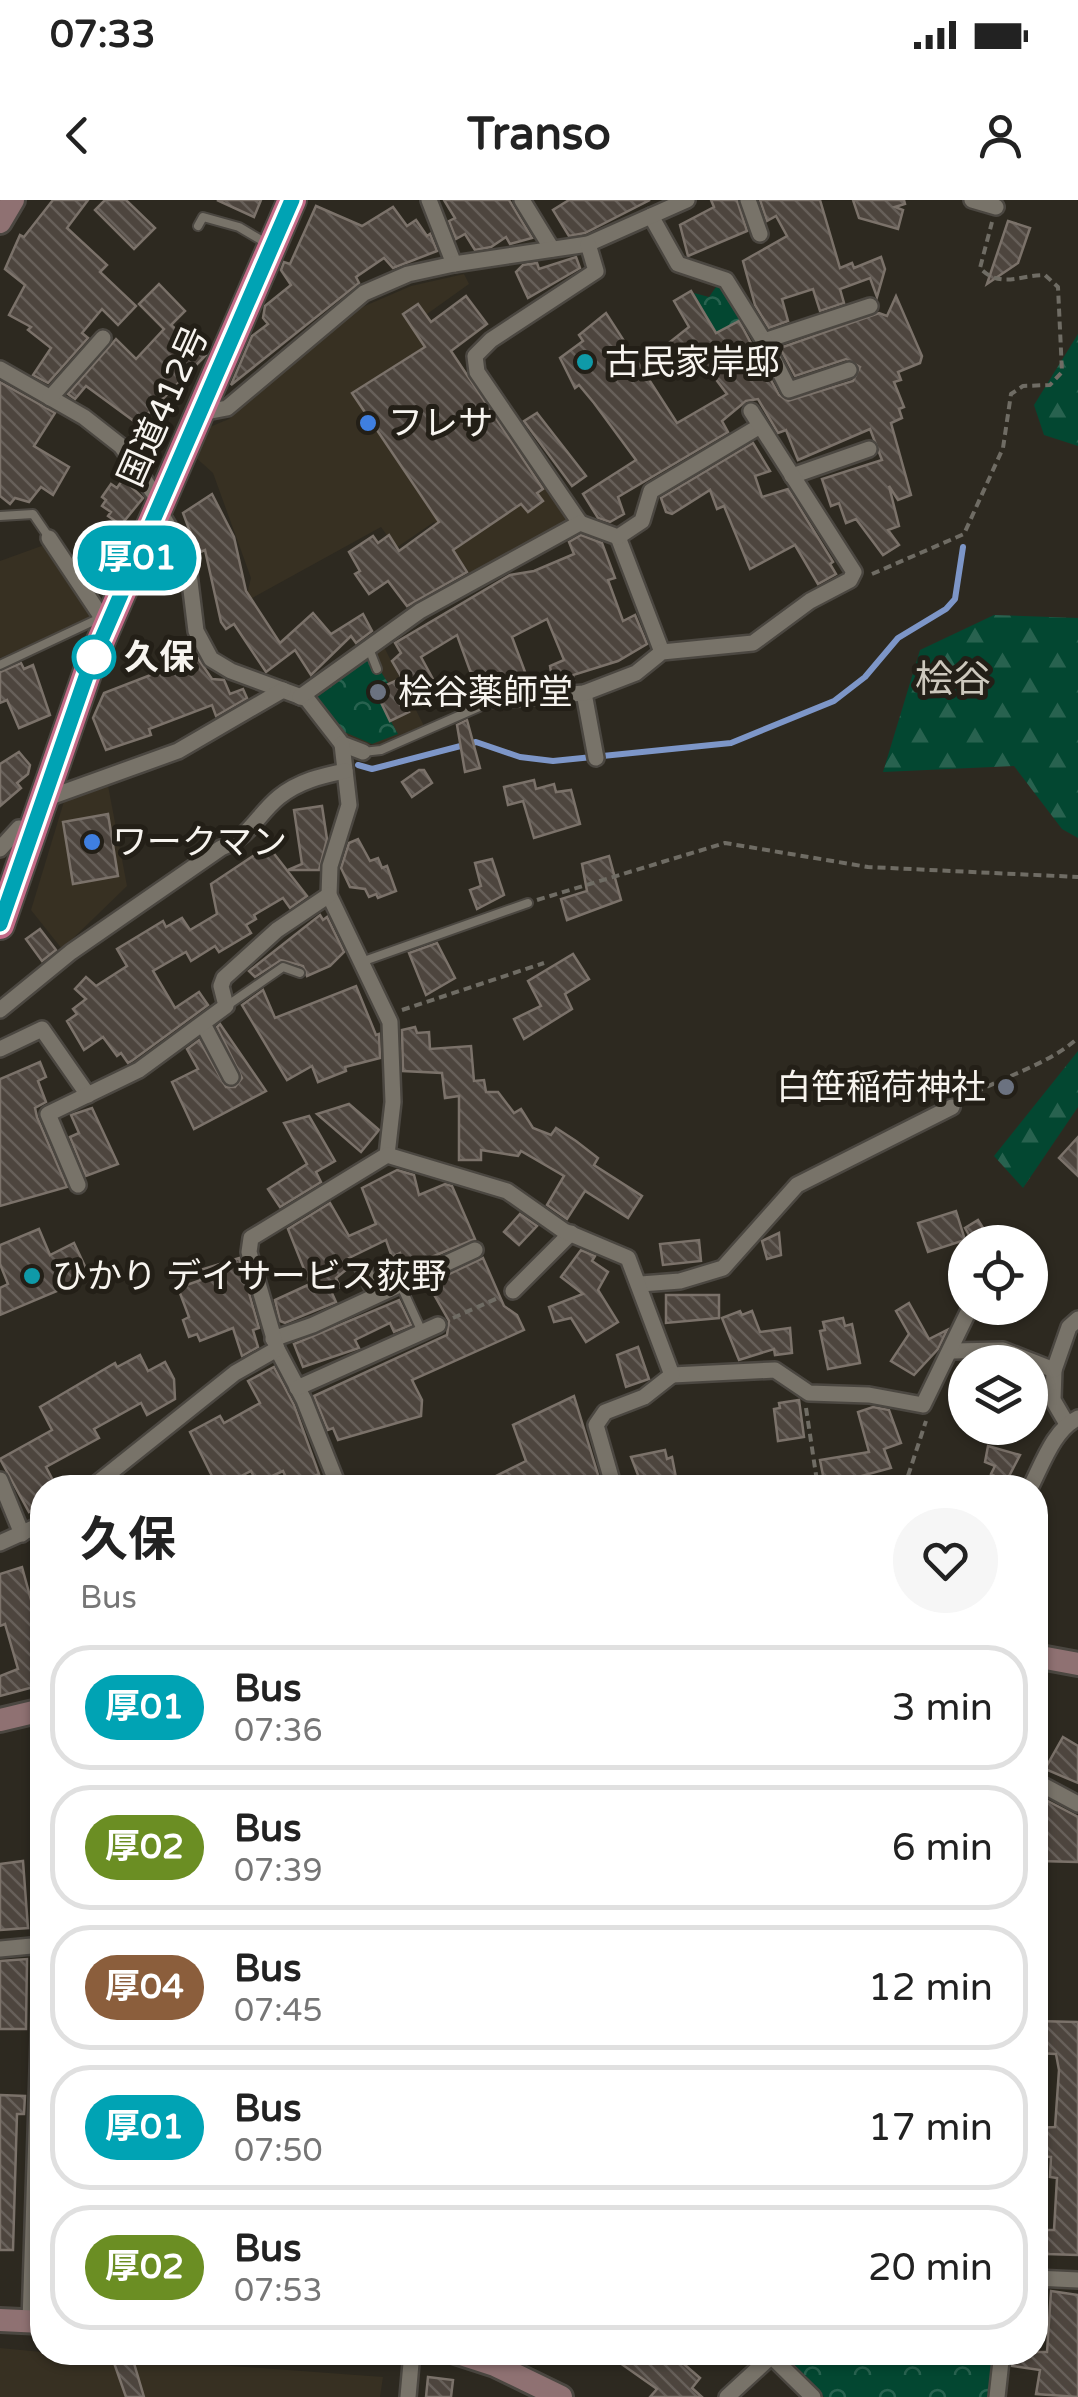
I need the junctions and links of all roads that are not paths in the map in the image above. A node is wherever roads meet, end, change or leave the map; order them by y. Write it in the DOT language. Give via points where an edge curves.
graph roads {
  1 [pos="13,200"];
  2 [pos="292,200"];
  3 [pos="429,200"];
  4 [pos="522,200"];
  5 [pos="687,200"];
  6 [pos="748,200"];
  7 [pos="972,200"];
  8 [pos="996,207"];
  9 [pos="651,216"];
  10 [pos="0,222"];
  11 [pos="198,226"];
  12 [pos="760,234"];
  13 [pos="588,244"];
  14 [pos="272,247"];
  15 [pos="552,249"];
  16 [pos="454,264"];
  17 [pos="860,304"];
  18 [pos="103,338"];
  19 [pos="764,340"];
  20 [pos="0,370"];
  21 [pos="840,378"];
  22 [pos="50,398"];
  23 [pos="201,413"];
  24 [pos="869,449"];
  25 [pos="792,476"];
  26 [pos="161,504"];
  27 [pos="0,516"];
  28 [pos="580,523"];
  29 [pos="618,536"];
  30 [pos="50,538"];
  31 [pos="105,621"];
  32 [pos="368,646"];
  33 [pos="662,652"];
  34 [pos="0,665"];
  35 [pos="377,669"];
  36 [pos="283,690"];
  37 [pos="584,693"];
  38 [pos="300,696"];
  39 [pos="496,700"];
  40 [pos="342,744"];
  41 [pos="363,752"];
  42 [pos="596,758"];
  43 [pos="345,771"];
  44 [pos="42,800"];
  45 [pos="32,829"];
  46 [pos="0,849"];
  47 [pos="329,895"];
  48 [pos="528,903"];
  49 [pos="0,924"];
  50 [pos="364,960"];
  51 [pos="300,973"];
  52 [pos="226,1006"];
  53 [pos="0,1010"];
  54 [pos="202,1024"];
  55 [pos="0,1049"];
  56 [pos="231,1077"];
  57 [pos="88,1095"];
  58 [pos="952,1107"];
  59 [pos="386,1155"];
  60 [pos="78,1185"];
  61 [pos="571,1234"];
  62 [pos="475,1250"];
  63 [pos="364,1268"];
  64 [pos="400,1284"];
  65 [pos="641,1284"];
  66 [pos="513,1291"];
  67 [pos="376,1295"];
  68 [pos="1078,1319"];
  69 [pos="438,1325"];
  70 [pos="422,1332"];
  71 [pos="275,1344"];
  72 [pos="948,1358"];
  73 [pos="1048,1368"];
  74 [pos="1054,1370"];
  75 [pos="672,1375"];
  76 [pos="297,1388"];
  77 [pos="1073,1421"];
  78 [pos="107,1475"];
  79 [pos="333,1475"];
  80 [pos="610,1475"];
  81 [pos="1038,1475"];
  82 [pos="0,1480"];
  83 [pos="30,1530"];
  84 [pos="22,1534"];
  85 [pos="0,1543"];
  86 [pos="1048,1658"];
  87 [pos="1078,1662"];
  88 [pos="30,1713"];
  89 [pos="0,1720"];
  90 [pos="1048,1788"];
  91 [pos="1078,1804"];
  92 [pos="30,1947"];
  93 [pos="0,1949"];
  94 [pos="1048,2279"];
  95 [pos="1078,2280"];
  96 [pos="0,2320"];
  97 [pos="30,2322"];
  98 [pos="411,2365"];
  99 [pos="495,2365"];
  100 [pos="760,2365"];
  101 [pos="781,2365"];
  102 [pos="1001,2365"];
  103 [pos="408,2397"];
  104 [pos="561,2397"];
  105 [pos="727,2397"];
  106 [pos="812,2397"];
  107 [pos="997,2397"];
  1 -- 10 [label="street"];
  2 -- 14 [label="highway, 国道412号"];
  3 -- 16 [label="street"];
  4 -- 15 [label="street"];
  5 -- 9 [label="street"];
  6 -- 12 [label="street"];
  7 -- 8 [label="street"];
  9 -- 13 [label="street"];
  9 -- 19 [label="street" via="678,264 703,280 726,280"];
  11 -- 14 [label="lane" via="204,216 216,218"];
  13 -- 15 [label="street"];
  13 -- 28 [label="street" via="596,271 476,356 477,372"];
  14 -- 23 [label="highway, 国道412号"];
  15 -- 16 [label="street"];
  16 -- 23 [label="street" via="364,293 227,408"];
  17 -- 19 [label="street"];
  18 -- 22 [label="street"];
  19 -- 21 [label="street" via="789,390"];
  20 -- 22 [label="street"];
  22 -- 26 [label="street" via="122,446"];
  23 -- 26 [label="highway, 国道412号"];
  24 -- 25 [label="street" via="849,449"];
  25 -- 29 [label="street" via="755,418 671,471 651,490 642,521"];
  25 -- 33 [label="street" via="852,576 753,643"];
  26 -- 31 [label="highway, 国道412号"];
  26 -- 36 [label="street" via="187,557 204,650 231,671"];
  27 -- 30 [label="lane" via="33,514"];
  28 -- 29 [label="street"];
  28 -- 32 [label="street" via="420,610"];
  29 -- 33 [label="street"];
  30 -- 31 [label="street"];
  31 -- 34 [label="lane"];
  31 -- 44 [label="highway, 国道412号"];
  32 -- 35 [label="lane"];
  32 -- 38 [label="street"];
  33 -- 37 [label="street" via="636,673"];
  36 -- 38 [label="street"];
  36 -- 44 [label="street" via="178,751"];
  37 -- 39 [label="street"];
  37 -- 42 [label="street"];
  38 -- 40 [label="street"];
  39 -- 41 [label="lane"];
  40 -- 41 [label="street"];
  40 -- 43 [label="street"];
  43 -- 47 [label="street" via="348,813 330,866"];
  43 -- 53 [label="street" via="315,777 278,798 238,842 86,941"];
  44 -- 45 [label="highway, 国道412号"];
  45 -- 46 [label="street" via="18,828"];
  45 -- 49 [label="highway, 国道412号"];
  47 -- 50 [label="street"];
  47 -- 52 [label="street" via="224,978"];
  48 -- 50 [label="lane"];
  50 -- 59 [label="street" via="388,1014 393,1102"];
  51 -- 52 [label="lane" via="283,967"];
  52 -- 54 [label="street"];
  54 -- 56 [label="street"];
  54 -- 57 [label="street" via="138,1070"];
  55 -- 57 [label="street" via="42,1029"];
  57 -- 60 [label="street" via="43,1116"];
  58 -- 65 [label="street" via="797,1185 724,1268"];
  59 -- 61 [label="street" via="507,1192"];
  59 -- 71 [label="street" via="251,1238 249,1252"];
  61 -- 65 [label="street" via="628,1258"];
  61 -- 66 [label="street"];
  62 -- 64 [label="street"];
  63 -- 67 [label="street"];
  64 -- 67 [label="street"];
  64 -- 70 [label="lane"];
  65 -- 75 [label="street"];
  67 -- 71 [label="street"];
  68 -- 74 [label="street"];
  69 -- 70 [label="street"];
  70 -- 76 [label="street"];
  71 -- 76 [label="street"];
  71 -- 78 [label="street"];
  72 -- 75 [label="street" via="923,1405 809,1393 775,1370"];
  73 -- 74 [label="street"];
  74 -- 77 [label="street" via="1053,1400"];
  75 -- 80 [label="street" via="644,1397 604,1412 596,1425"];
  76 -- 79 [label="street"];
  77 -- 81 [label="street"];
  82 -- 84 [label="street"];
  83 -- 84 [label="street"];
  84 -- 85 [label="street"];
  86 -- 87 [label="street"];
  88 -- 89 [label="street"];
  90 -- 91 [label="street"];
  92 -- 93 [label="street"];
  94 -- 95 [label="street"];
  96 -- 97 [label="street"];
  98 -- 103 [label="street"];
  99 -- 104 [label="street"];
  100 -- 105 [label="street"];
  101 -- 106 [label="street"];
  102 -- 107 [label="street"];
}
